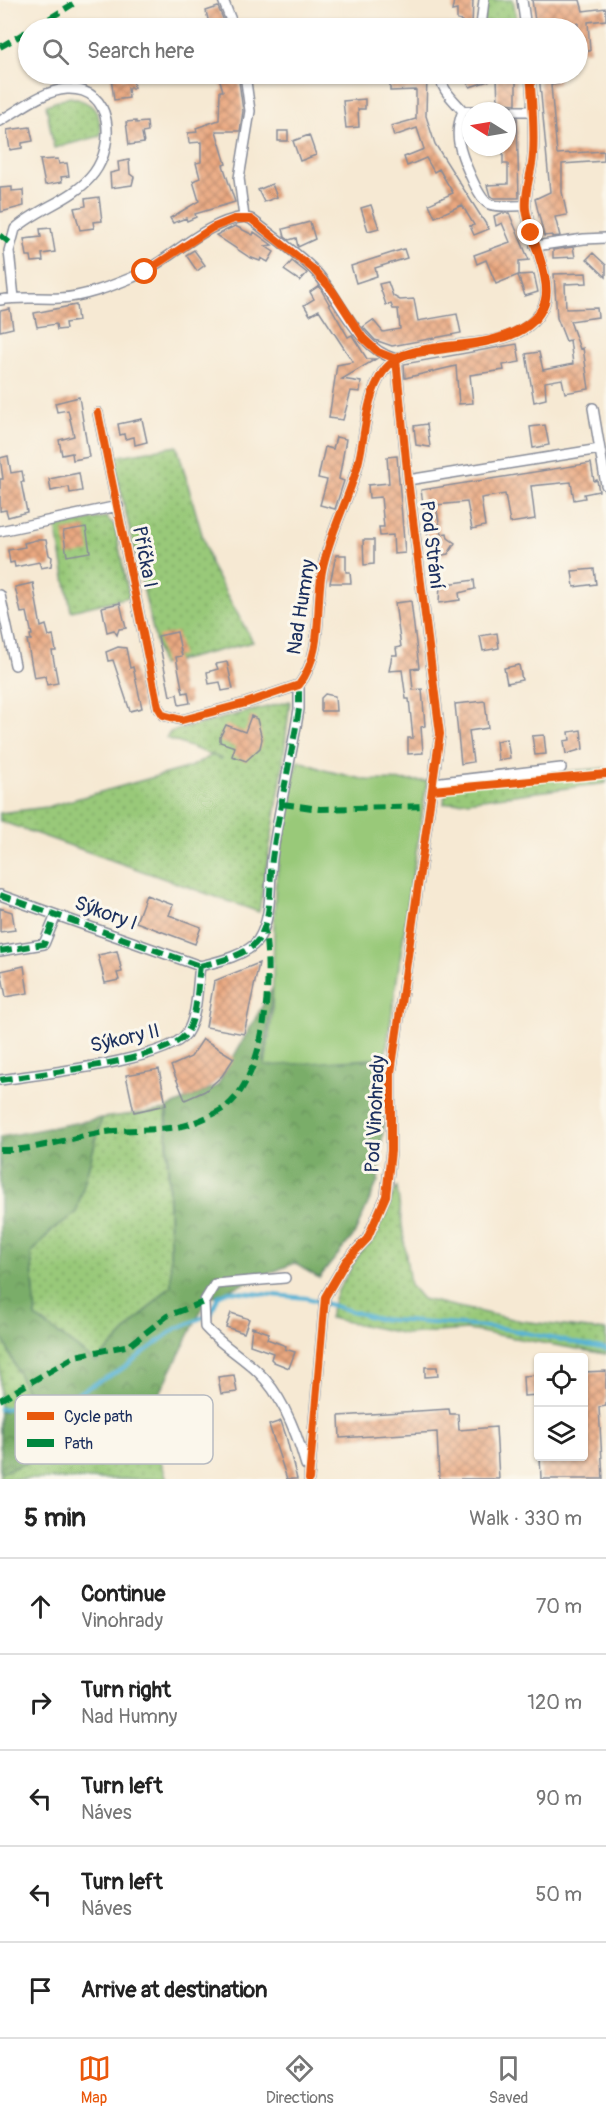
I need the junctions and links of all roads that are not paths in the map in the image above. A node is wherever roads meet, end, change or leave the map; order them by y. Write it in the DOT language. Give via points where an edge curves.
graph roads {
  1 [pos="223,0"];
  2 [pos="484,0"];
  3 [pos="522,0"];
  4 [pos="230,18"];
  5 [pos="482,18"];
  6 [pos="525,18"];
  7 [pos="246,84"];
  8 [pos="442,84"];
  9 [pos="531,84"];
  10 [pos="462,110"];
  11 [pos="516,111"];
  12 [pos="532,111"];
  13 [pos="462,114"];
  14 [pos="0,121"];
  15 [pos="462,151"];
  16 [pos="464,156"];
  17 [pos="526,206"];
  18 [pos="244,217"];
  19 [pos="606,238"];
  20 [pos="535,246"];
  21 [pos="14,297"];
  22 [pos="0,300"];
  23 [pos="396,359"];
  24 [pos="593,408"];
  25 [pos="98,413"];
  26 [pos="600,449"];
  27 [pos="408,480"];
  28 [pos="606,485"];
  29 [pos="118,506"];
  30 [pos="0,531"];
  31 [pos="0,595"];
  32 [pos="15,665"];
  33 [pos="299,685"];
  34 [pos="158,707"];
  35 [pos="440,734"];
  36 [pos="561,768"];
  37 [pos="433,783"];
  38 [pos="0,895"];
  39 [pos="56,915"];
  40 [pos="0,951"];
  41 [pos="200,966"];
  42 [pos="0,1080"];
  43 [pos="285,1278"];
  44 [pos="308,1474"];
  1 -- 4 [label="street"];
  2 -- 5 [label="street"];
  3 -- 6 [label="street"];
  7 -- 18 [label="street" via="250,111 239,178"];
  8 -- 10 [label="street"];
  9 -- 12 [label="street"];
  11 -- 12 [label="street"];
  12 -- 17 [label="street" via="533,155"];
  13 -- 15 [label="street" via="458,128"];
  14 -- 21 [label="street" via="49,93 66,89 92,97 102,107 108,122 108,141 95,172 79,189 15,229 9,251"];
  16 -- 17 [label="street" via="485,202 491,206"];
  17 -- 20 [label="street"];
  18 -- 21 [label="street" via="212,228 159,264 128,279 63,298"];
  18 -- 23 [label="street" via="313,269 332,290 363,338 378,352"];
  19 -- 20 [label="street"];
  20 -- 23 [label="street" via="546,297 540,312 526,326 506,337"];
  21 -- 22 [label="street"];
  23 -- 27 [label="street, Pod Strání"];
  23 -- 33 [label="street, Nad Humny" via="379,378 358,466 329,542 322,568 315,647"];
  24 -- 26 [label="street"];
  25 -- 29 [label="street, Příčka I"];
  26 -- 27 [label="street, Pod Strání"];
  26 -- 28 [label="street"];
  27 -- 35 [label="street, Pod Strání"];
  29 -- 30 [label="street"];
  29 -- 34 [label="street, Příčka I"];
  31 -- 32 [label="street"];
  33 -- 34 [label="street, Nad Humny" via="182,720 164,715"];
  33 -- 41 [label="street, Nad Humny" via="264,927 253,946"];
  35 -- 37 [label="street, Pod Vinohrady"];
  36 -- 37 [label="street" via="536,776"];
  37 -- 44 [label="street, Pod Vinohrady" via="391,1073 391,1151 386,1196 367,1239 346,1261 325,1297"];
  38 -- 39 [label="street, Sýkory I"];
  39 -- 40 [label="street" via="44,944"];
  39 -- 41 [label="street, Sýkory I"];
  41 -- 42 [label="street, Sýkory II" via="187,1033 173,1046 120,1060"];
  43 -- 44 [label="street, Pod Vinohrady" via="215,1284 204,1302 205,1327 259,1372 272,1388"];
}
